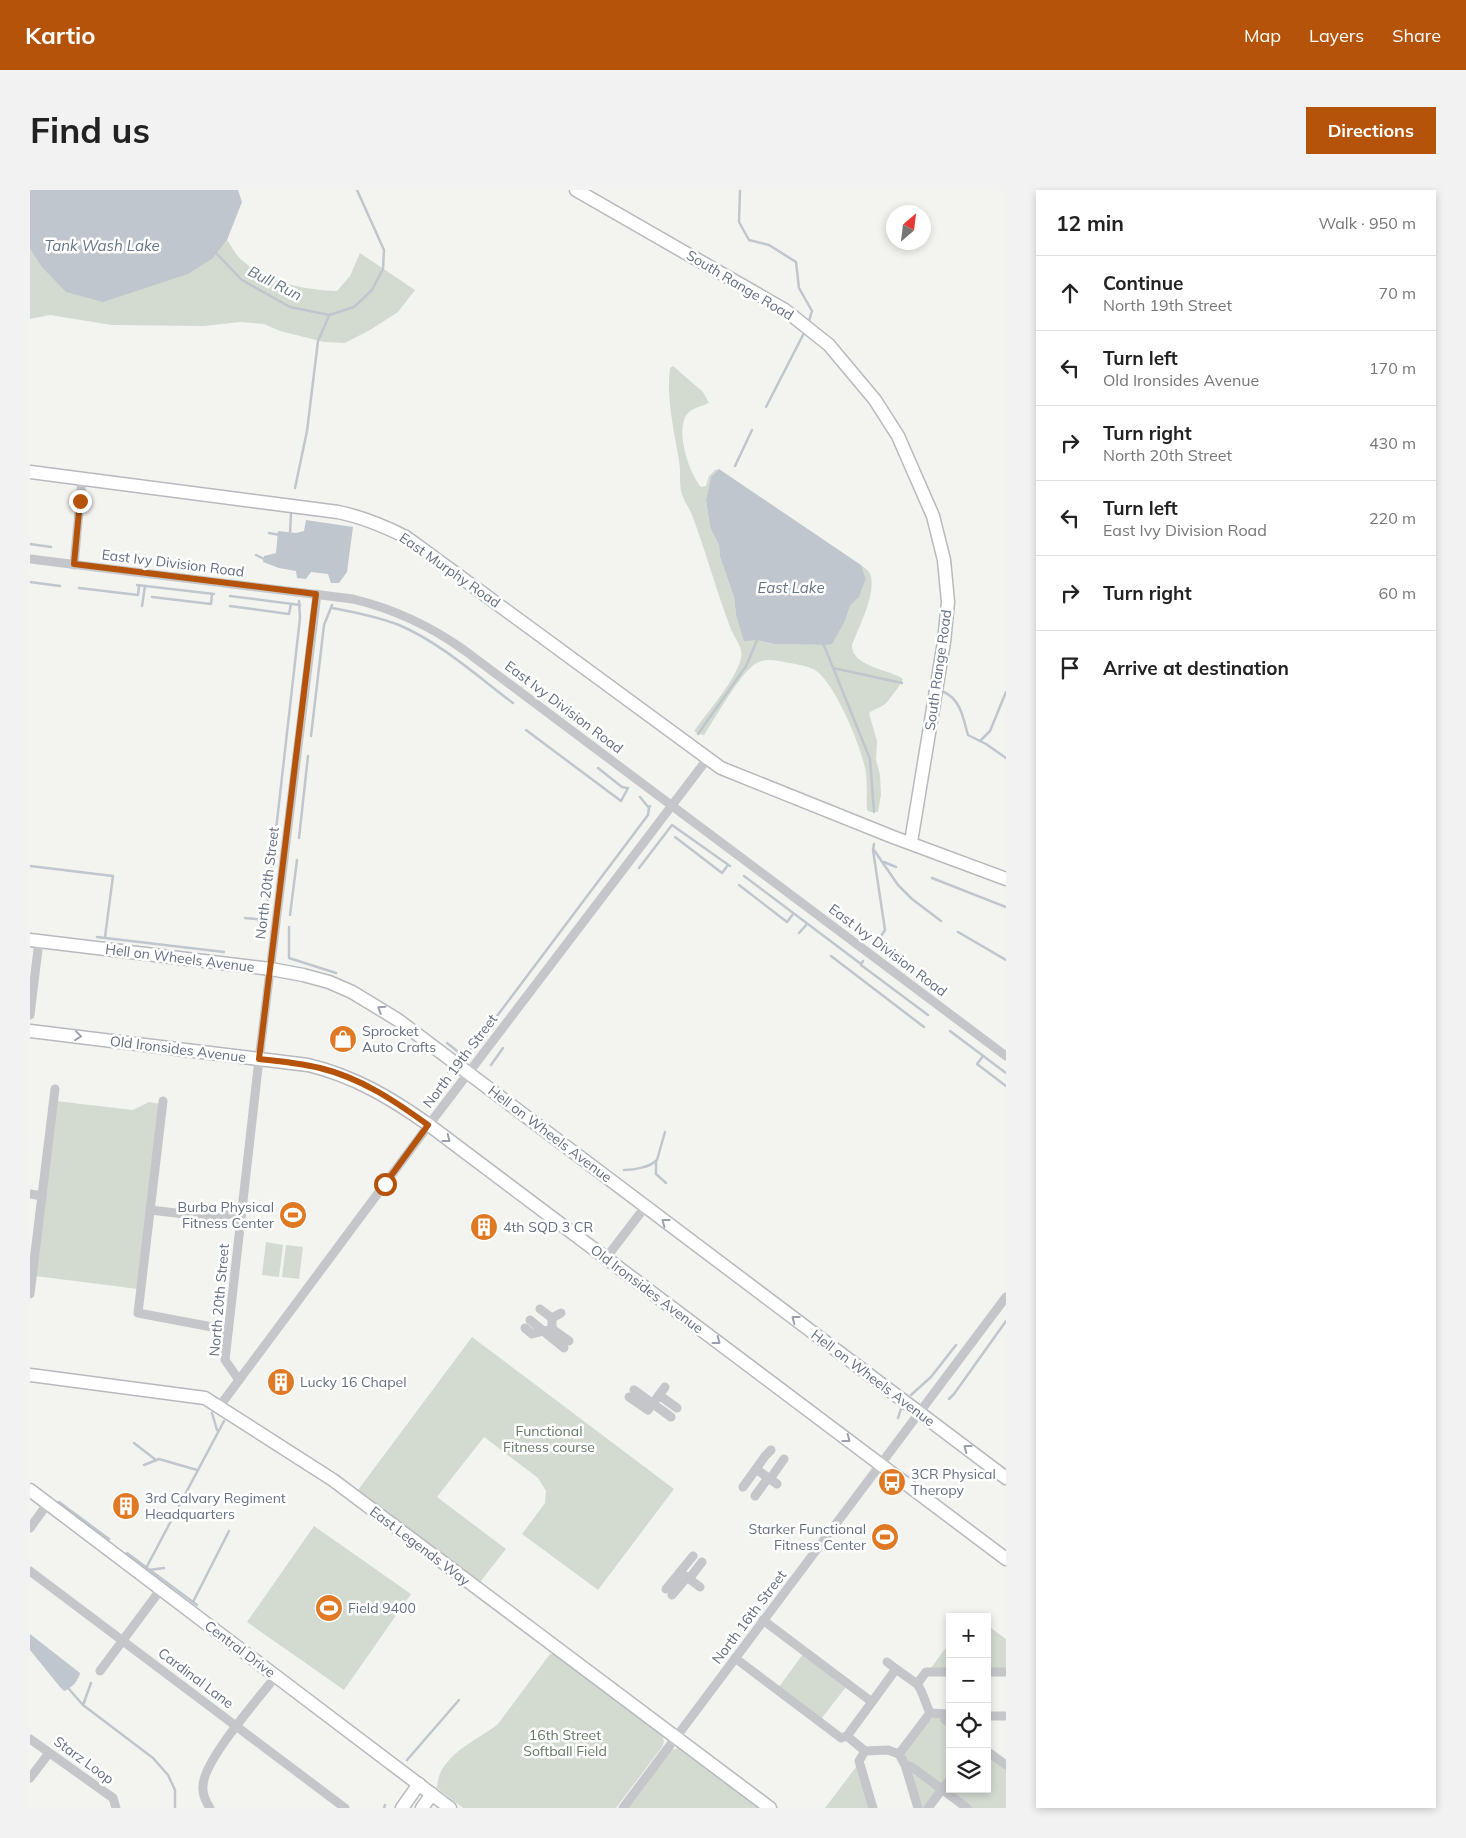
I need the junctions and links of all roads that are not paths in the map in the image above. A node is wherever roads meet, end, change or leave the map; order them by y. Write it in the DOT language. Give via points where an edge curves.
graph roads {
  1 [pos="576,190"];
  2 [pos="30,472"];
  3 [pos="82,479"];
  4 [pos="30,559"];
  5 [pos="74,564"];
  6 [pos="316,594"];
  7 [pos="708,758"];
  8 [pos="671,805"];
  9 [pos="911,842"];
  10 [pos="1006,880"];
  11 [pos="35,941"];
  12 [pos="270,969"];
  13 [pos="30,1014"];
  14 [pos="30,1030"];
  15 [pos="1006,1056"];
  16 [pos="259,1059"];
  17 [pos="468,1073"];
  18 [pos="55,1088"];
  19 [pos="163,1102"];
  20 [pos="428,1125"];
  21 [pos="30,1194"];
  22 [pos="42,1196"];
  23 [pos="645,1207"];
  24 [pos="242,1209"];
  25 [pos="150,1210"];
  26 [pos="606,1258"];
  27 [pos="30,1294"];
  28 [pos="1006,1297"];
  29 [pos="540,1309"];
  30 [pos="560,1313"];
  31 [pos="552,1318"];
  32 [pos="527,1324"];
  33 [pos="228,1330"];
  34 [pos="548,1330"];
  35 [pos="567,1345"];
  36 [pos="30,1376"];
  37 [pos="239,1380"];
  38 [pos="665,1387"];
  39 [pos="631,1393"];
  40 [pos="659,1395"];
  41 [pos="652,1404"];
  42 [pos="219,1407"];
  43 [pos="677,1408"];
  44 [pos="919,1412"];
  45 [pos="671,1418"];
  46 [pos="771,1450"];
  47 [pos="784,1459"];
  48 [pos="879,1464"];
  49 [pos="756,1469"];
  50 [pos="1006,1478"];
  51 [pos="772,1480"];
  52 [pos="743,1487"];
  53 [pos="30,1490"];
  54 [pos="755,1496"];
  55 [pos="48,1503"];
  56 [pos="30,1528"];
  57 [pos="693,1556"];
  58 [pos="1006,1558"];
  59 [pos="702,1562"];
  60 [pos="30,1571"];
  61 [pos="685,1576"];
  62 [pos="700,1587"];
  63 [pos="161,1589"];
  64 [pos="669,1592"];
  65 [pos="763,1620"];
  66 [pos="124,1640"];
  67 [pos="735,1658"];
  68 [pos="887,1662"];
  69 [pos="896,1669"];
  70 [pos="100,1672"];
  71 [pos="946,1672"];
  72 [pos="991,1672"];
  73 [pos="1006,1672"];
  74 [pos="276,1676"];
  75 [pos="917,1684"];
  76 [pos="872,1702"];
  77 [pos="930,1713"];
  78 [pos="946,1714"];
  79 [pos="991,1716"];
  80 [pos="1006,1716"];
  81 [pos="237,1726"];
  82 [pos="847,1736"];
  83 [pos="675,1737"];
  84 [pos="30,1739"];
  85 [pos="865,1751"];
  86 [pos="49,1753"];
  87 [pos="899,1754"];
  88 [pos="991,1754"];
  89 [pos="905,1765"];
  90 [pos="1006,1765"];
  91 [pos="30,1778"];
  92 [pos="419,1784"];
  93 [pos="946,1784"];
  94 [pos="942,1789"];
  95 [pos="432,1794"];
  96 [pos="116,1808"];
  97 [pos="210,1808"];
  98 [pos="345,1808"];
  99 [pos="402,1808"];
  100 [pos="422,1808"];
  101 [pos="450,1808"];
  102 [pos="623,1808"];
  103 [pos="770,1808"];
  104 [pos="873,1808"];
  105 [pos="918,1808"];
  106 [pos="928,1808"];
  107 [pos="967,1808"];
  1 -- 9 [label="street, South Range Road" via="785,310 828,346 875,400 898,436 933,516 944,560 948,602"];
  2 -- 3 [label="street, East Murphy Road"];
  3 -- 5 [label="street"];
  3 -- 7 [label="street, East Murphy Road" via="338,512 384,526 406,537"];
  4 -- 5 [label="street, East Ivy Division Road"];
  5 -- 6 [label="street, East Ivy Division Road"];
  6 -- 8 [label="street, East Ivy Division Road" via="394,610 430,627"];
  6 -- 12 [label="street, North 20th Street"];
  7 -- 8 [label="street, North 19th Street"];
  7 -- 9 [label="street, East Murphy Road" via="733,774"];
  8 -- 15 [label="street, East Ivy Division Road"];
  8 -- 17 [label="street, North 19th Street"];
  9 -- 10 [label="street, East Murphy Road"];
  11 -- 12 [label="street, Hell on Wheels Avenue"];
  11 -- 13 [label="street"];
  12 -- 16 [label="street, North 20th Street"];
  17 -- 12 [label="street, Hell on Wheels Avenue, one-way" via="398,1020 360,996 317,978"];
  14 -- 16 [label="street, Old Ironsides Avenue, one-way"];
  16 -- 20 [label="street, Old Ironsides Avenue" via="308,1065 344,1076 382,1094"];
  16 -- 24 [label="street, North 20th Street"];
  17 -- 20 [label="street, North 19th Street"];
  17 -- 23 [label="street, Hell on Wheels Avenue"];
  18 -- 22 [label="street"];
  19 -- 25 [label="street"];
  20 -- 26 [label="street, Old Ironsides Avenue, one-way"];
  20 -- 37 [label="street, North 19th Street"];
  21 -- 22 [label="street"];
  22 -- 27 [label="street"];
  23 -- 26 [label="street"];
  44 -- 23 [label="street, Hell on Wheels Avenue, one-way"];
  24 -- 25 [label="street" via="219,1218"];
  24 -- 33 [label="street, North 20th Street"];
  25 -- 33 [label="street" via="138,1313"];
  26 -- 48 [label="street, Old Ironsides Avenue, one-way"];
  28 -- 44 [label="street, North 16th Street"];
  29 -- 31 [label="street"];
  30 -- 31 [label="street"];
  31 -- 34 [label="street"];
  32 -- 34 [label="street"];
  33 -- 37 [label="street, North 20th Street" via="225,1360"];
  34 -- 35 [label="street"];
  36 -- 42 [label="street, East Legends Way" via="197,1396"];
  37 -- 42 [label="street, North 19th Street"];
  38 -- 40 [label="street"];
  39 -- 41 [label="street" via="648,1410"];
  40 -- 41 [label="street"];
  40 -- 43 [label="street"];
  41 -- 45 [label="street"];
  42 -- 83 [label="street, East Legends Way" via="333,1480"];
  44 -- 48 [label="street, North 16th Street"];
  50 -- 44 [label="street, Hell on Wheels Avenue, one-way"];
  46 -- 49 [label="street"];
  47 -- 51 [label="street"];
  48 -- 58 [label="street, Old Ironsides Avenue"];
  48 -- 65 [label="street, North 16th Street"];
  49 -- 51 [label="street"];
  49 -- 52 [label="street"];
  51 -- 54 [label="street"];
  53 -- 55 [label="street, Central Drive"];
  55 -- 56 [label="street"];
  55 -- 63 [label="street, Central Drive"];
  57 -- 61 [label="street"];
  59 -- 61 [label="street"];
  60 -- 66 [label="street, Cardinal Lane"];
  61 -- 62 [label="street"];
  61 -- 64 [label="street"];
  63 -- 66 [label="street"];
  63 -- 74 [label="street, Central Drive"];
  65 -- 67 [label="street, North 16th Street"];
  65 -- 76 [label="street"];
  66 -- 70 [label="street"];
  66 -- 81 [label="street, Cardinal Lane"];
  67 -- 82 [label="street" via="841,1738"];
  67 -- 83 [label="street, North 16th Street"];
  68 -- 69 [label="street"];
  69 -- 75 [label="street"];
  69 -- 76 [label="street"];
  71 -- 75 [label="street" via="926,1672"];
  72 -- 73 [label="street"];
  74 -- 81 [label="street"];
  74 -- 92 [label="street, Central Drive"];
  75 -- 77 [label="street"];
  76 -- 82 [label="street"];
  77 -- 78 [label="street"];
  77 -- 87 [label="street"];
  79 -- 80 [label="street"];
  81 -- 97 [label="street" via="210,1763 202,1785"];
  81 -- 98 [label="street, Cardinal Lane"];
  82 -- 85 [label="street"];
  83 -- 102 [label="street, North 16th Street"];
  83 -- 103 [label="street, East Legends Way"];
  84 -- 86 [label="street, Starz Loop"];
  85 -- 87 [label="street" via="888,1750"];
  85 -- 104 [label="street" via="859,1761"];
  86 -- 91 [label="street"];
  86 -- 96 [label="street, Starz Loop" via="113,1798"];
  87 -- 89 [label="street"];
  88 -- 90 [label="street"];
  89 -- 94 [label="street"];
  89 -- 105 [label="street"];
  92 -- 95 [label="street, Central Drive"];
  92 -- 99 [label="street"];
  93 -- 94 [label="street"];
  94 -- 106 [label="street"];
  94 -- 107 [label="street"];
  95 -- 100 [label="street"];
  95 -- 101 [label="street, Central Drive"];
}
